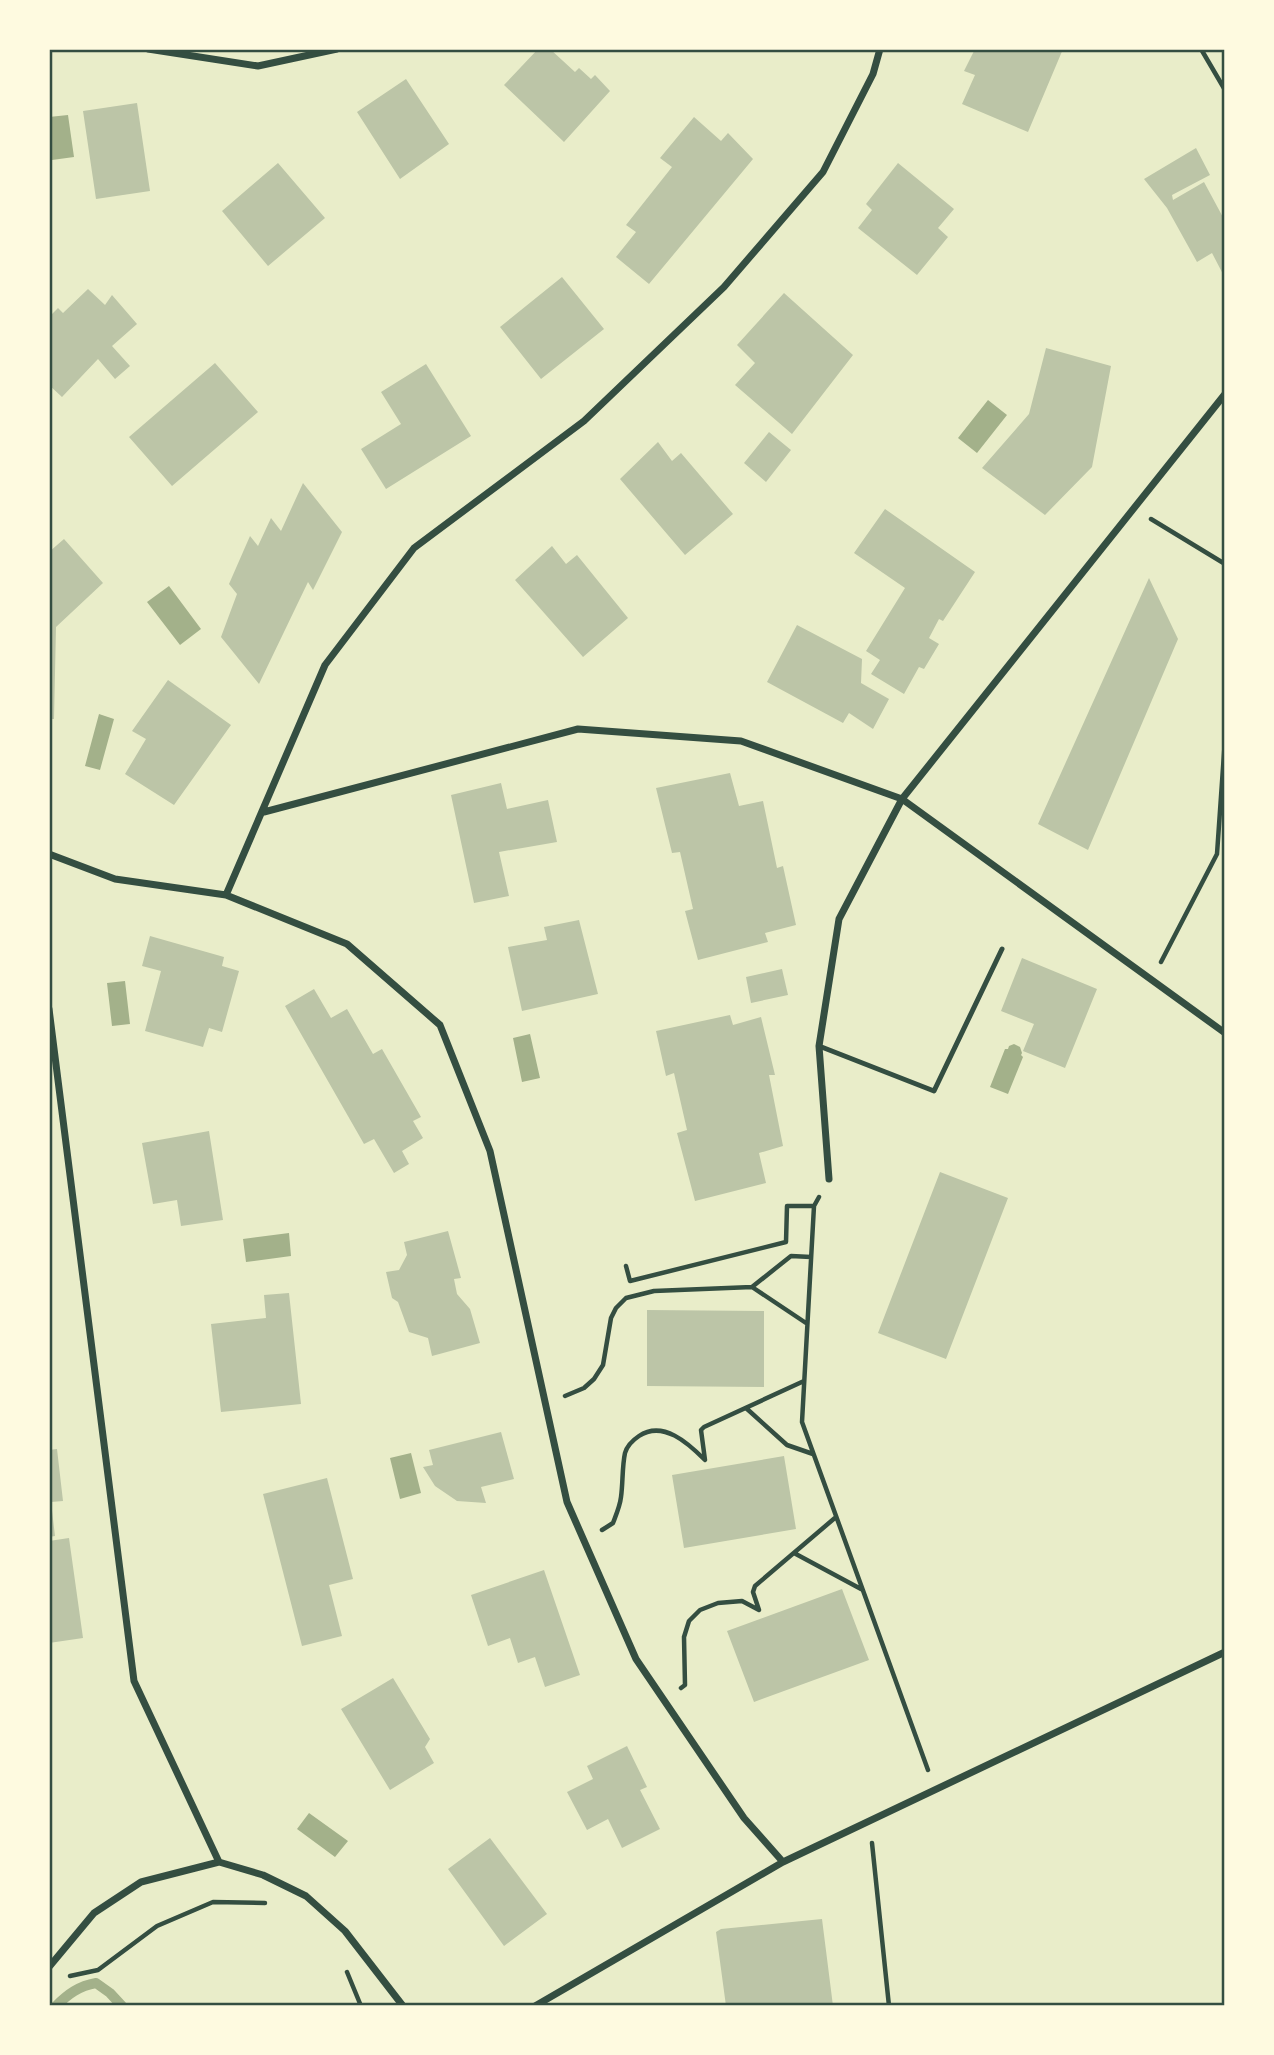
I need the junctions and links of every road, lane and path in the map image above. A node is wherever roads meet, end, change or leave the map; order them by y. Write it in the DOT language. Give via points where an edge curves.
graph roads {
  1 [pos="148,49"];
  2 [pos="337,49"];
  3 [pos="880,49"];
  4 [pos="1201,49"];
  5 [pos="1225,90"];
  6 [pos="1225,394"];
  7 [pos="1134,508"];
  8 [pos="1225,564"];
  9 [pos="1225,739"];
  10 [pos="902,799"];
  11 [pos="264,812"];
  12 [pos="49,854"];
  13 [pos="226,895"];
  14 [pos="1002,949"];
  15 [pos="1151,981"];
  16 [pos="49,1009"];
  17 [pos="1225,1033"];
  18 [pos="819,1046"];
  19 [pos="829,1179"];
  20 [pos="814,1206"];
  21 [pos="811,1257"];
  22 [pos="626,1266"];
  23 [pos="752,1287"];
  24 [pos="807,1324"];
  25 [pos="804,1381"];
  26 [pos="546,1403"];
  27 [pos="746,1408"];
  28 [pos="813,1454"];
  29 [pos="836,1517"];
  30 [pos="584,1540"];
  31 [pos="794,1553"];
  32 [pos="862,1590"];
  33 [pos="1225,1652"];
  34 [pos="664,1701"];
  35 [pos="935,1790"];
  36 [pos="870,1822"];
  37 [pos="219,1862"];
  38 [pos="783,1862"];
  39 [pos="275,1908"];
  40 [pos="343,1962"];
  41 [pos="49,1967"];
  42 [pos="67,1977"];
  43 [pos="361,2006"];
  44 [pos="403,2006"];
  45 [pos="535,2006"];
  46 [pos="889,2006"];
  1 -- 2 [label="street" via="258,66"];
  3 -- 11 [label="street" via="873,75 823,173 724,288 584,421 414,548 325,665"];
  4 -- 5 [label="path"];
  6 -- 7 [label="street"];
  7 -- 8 [label="path"];
  7 -- 10 [label="street"];
  9 -- 15 [label="path" via="1216,854"];
  10 -- 11 [label="street" via="741,741 578,729"];
  10 -- 15 [label="street"];
  10 -- 18 [label="street" via="839,919"];
  11 -- 13 [label="street"];
  12 -- 13 [label="street" via="115,879"];
  13 -- 26 [label="street" via="347,944 440,1024 490,1151"];
  14 -- 18 [label="lane" via="934,1091"];
  15 -- 17 [label="street"];
  16 -- 37 [label="street" via="134,1681"];
  18 -- 19 [label="street"];
  19 -- 20 [label="path"];
  20 -- 21 [label="path"];
  20 -- 22 [label="path" via="787,1206 786,1242 630,1281"];
  21 -- 23 [label="path" via="791,1256"];
  21 -- 24 [label="path"];
  23 -- 24 [label="path"];
  23 -- 26 [label="path" via="654,1291 625,1298 611,1318 603,1365 594,1379 584,1388"];
  24 -- 25 [label="path"];
  25 -- 27 [label="path"];
  25 -- 28 [label="path" via="802,1422"];
  26 -- 30 [label="street" via="567,1502"];
  27 -- 28 [label="path" via="787,1445"];
  27 -- 30 [label="path" via="701,1430 705,1460 686,1442 658,1430 633,1440 625,1452 621,1500 613,1523"];
  28 -- 29 [label="path"];
  29 -- 31 [label="path"];
  29 -- 32 [label="path"];
  30 -- 34 [label="street" via="636,1659"];
  31 -- 32 [label="path"];
  31 -- 34 [label="path" via="755,1586 759,1609 742,1601 718,1603 689,1621 684,1637 685,1685"];
  32 -- 35 [label="path"];
  33 -- 35 [label="street"];
  34 -- 38 [label="street" via="744,1818"];
  35 -- 36 [label="street"];
  36 -- 38 [label="street"];
  36 -- 46 [label="path"];
  37 -- 41 [label="street" via="141,1882 94,1913"];
  37 -- 44 [label="street" via="263,1875 306,1896 345,1931"];
  38 -- 45 [label="street"];
  39 -- 42 [label="path" via="263,1902 213,1902 157,1926 98,1970"];
  40 -- 43 [label="path"];
}
